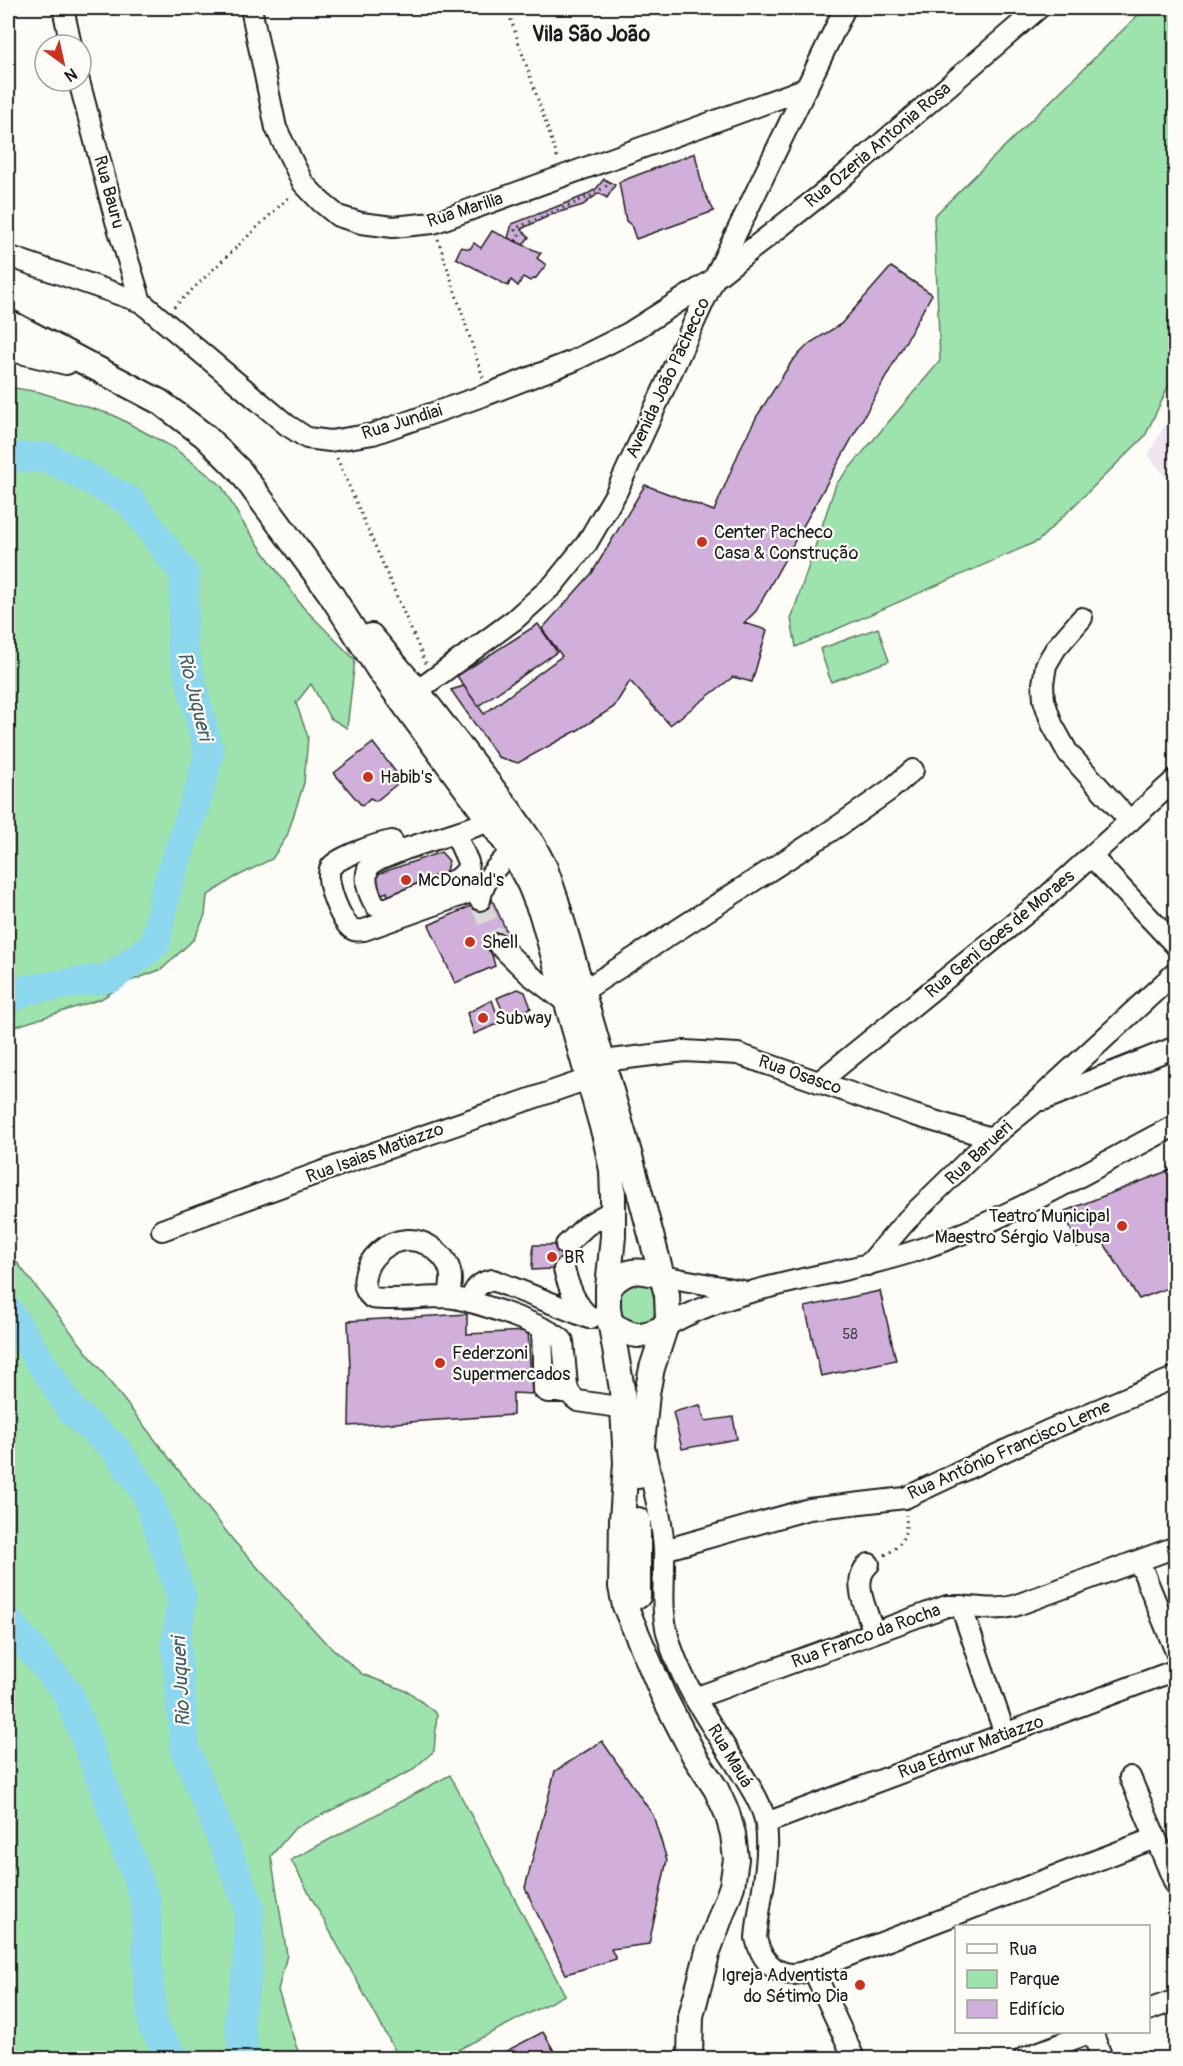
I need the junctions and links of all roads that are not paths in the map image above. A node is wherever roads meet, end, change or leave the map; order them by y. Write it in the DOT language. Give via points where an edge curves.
graph roads {
  1 [pos="63,8"];
  2 [pos="251,8"];
  3 [pos="845,8"];
  4 [pos="1039,8"];
  5 [pos="68,33"];
  6 [pos="807,88"];
  7 [pos="82,93"];
  8 [pos="8,256"];
  9 [pos="714,279"];
  10 [pos="141,302"];
  11 [pos="8,322"];
  12 [pos="8,348"];
  13 [pos="105,372"];
  14 [pos="330,593"];
  15 [pos="1082,618"];
  16 [pos="425,686"];
  17 [pos="913,770"];
  18 [pos="1176,779"];
  19 [pos="491,821"];
  20 [pos="1130,821"];
  21 [pos="455,833"];
  22 [pos="408,848"];
  23 [pos="512,851"];
  24 [pos="1092,857"];
  25 [pos="498,945"];
  26 [pos="1176,946"];
  27 [pos="1176,972"];
  28 [pos="575,997"];
  29 [pos="1176,1047"];
  30 [pos="596,1070"];
  31 [pos="819,1082"];
  32 [pos="1032,1104"];
  33 [pos="1176,1125"];
  34 [pos="991,1138"];
  35 [pos="926,1203"];
  36 [pos="613,1210"];
  37 [pos="162,1230"];
  38 [pos="566,1245"];
  39 [pos="919,1250"];
  40 [pos="868,1265"];
  41 [pos="564,1269"];
  42 [pos="662,1276"];
  43 [pos="608,1288"];
  44 [pos="752,1292"];
  45 [pos="448,1297"];
  46 [pos="471,1302"];
  47 [pos="599,1321"];
  48 [pos="666,1326"];
  49 [pos="1176,1377"];
  50 [pos="624,1408"];
  51 [pos="643,1440"];
  52 [pos="1176,1547"];
  53 [pos="664,1550"];
  54 [pos="1139,1561"];
  55 [pos="869,1564"];
  56 [pos="961,1606"];
  57 [pos="874,1632"];
  58 [pos="638,1633"];
  59 [pos="1176,1652"];
  60 [pos="1176,1670"];
  61 [pos="695,1698"];
  62 [pos="1005,1734"];
  63 [pos="1130,1777"];
  64 [pos="766,1823"];
  65 [pos="1155,1838"];
  66 [pos="1176,1886"];
  67 [pos="813,1969"];
  68 [pos="1176,2000"];
  69 [pos="1150,2010"];
  70 [pos="1089,2033"];
  71 [pos="1092,2033"];
  72 [pos="690,2058"];
  73 [pos="854,2058"];
  74 [pos="1024,2058"];
  75 [pos="1102,2058"];
  1 -- 5 [label="street"];
  2 -- 6 [label="street, Rua Marilia" via="276,128 303,183 338,216 361,223 393,227 433,223"];
  3 -- 6 [label="street, Avenida João Pachecco"];
  4 -- 9 [label="street, Rua Ozeria Antonia Rosa" via="832,186"];
  6 -- 9 [label="street, Avenida João Pachecco"];
  7 -- 10 [label="street, Rua Bauru"];
  8 -- 10 [label="street, Rua Jundiai"];
  9 -- 10 [label="street, Rua Jundiai" via="629,333 573,361 373,434 330,441 307,438 286,425"];
  9 -- 16 [label="street, Avenida João Pachecco" via="616,492 586,543 553,585 522,613"];
  11 -- 13 [label="main road"];
  12 -- 13 [label="main road"];
  13 -- 14 [label="main road" via="160,402 206,436 240,471"];
  14 -- 16 [label="main road"];
  14 -- 19 [label="main road" via="379,670"];
  15 -- 20 [label="street" via="1046,665 1044,700 1068,753"];
  16 -- 28 [label="main road" via="545,868 556,900"];
  17 -- 28 [label="street" via="840,825"];
  18 -- 20 [label="street, Rua Geni Goes de Moraes"];
  19 -- 21 [label="street"];
  19 -- 23 [label="main road"];
  20 -- 24 [label="street, Rua Geni Goes de Moraes"];
  21 -- 22 [label="street"];
  21 -- 22 [label="street" via="468,862 459,878 385,909 379,908 370,894 367,869 375,860"];
  22 -- 23 [label="street" via="402,843 387,842 331,867 329,887 347,925 364,930 481,895 489,875"];
  23 -- 28 [label="main road" via="530,885"];
  24 -- 26 [label="street"];
  24 -- 31 [label="street, Rua Geni Goes de Moraes"];
  25 -- 28 [label="street" via="530,975"];
  27 -- 32 [label="street, Rua Barueri"];
  28 -- 30 [label="main road"];
  29 -- 32 [label="street"];
  30 -- 31 [label="street, Rua Osasco" via="685,1051 738,1054"];
  30 -- 36 [label="main road" via="612,1170"];
  30 -- 37 [label="street, Rua Isaias Matiazzo"];
  30 -- 42 [label="main road"];
  31 -- 34 [label="street, Rua Osasco"];
  32 -- 34 [label="street, Rua Barueri"];
  33 -- 39 [label="street" via="1004,1215"];
  34 -- 35 [label="street, Rua Barueri"];
  35 -- 39 [label="street, Rua Barueri" via="916,1231"];
  35 -- 40 [label="street, Rua Barueri"];
  36 -- 38 [label="street" via="586,1226"];
  36 -- 43 [label="main road"];
  39 -- 40 [label="street"];
  40 -- 44 [label="street"];
  41 -- 47 [label="street" via="579,1304"];
  42 -- 43 [label="main road" via="630,1272"];
  42 -- 44 [label="street"];
  42 -- 48 [label="main road" via="667,1295"];
  43 -- 47 [label="main road"];
  44 -- 48 [label="street" via="702,1307"];
  45 -- 45 [label="street" via="452,1282 445,1259 425,1243 412,1239 384,1248 364,1278 364,1289 372,1298"];
  45 -- 46 [label="street"];
  46 -- 47 [label="street" via="476,1288 483,1281 493,1280"];
  46 -- 50 [label="street" via="560,1337 568,1392 578,1401"];
  47 -- 48 [label="main road" via="636,1336"];
  47 -- 50 [label="main road"];
  48 -- 51 [label="main road" via="652,1368"];
  49 -- 53 [label="street, Rua Antônio Francisco Leme" via="1047,1431 905,1498 809,1509"];
  50 -- 58 [label="main road" via="621,1587"];
  51 -- 53 [label="street, Rua Mauá"];
  51 -- 58 [label="main road"];
  52 -- 54 [label="street, Rua Franco da Rocha"];
  53 -- 61 [label="street, Rua Mauá" via="662,1583 668,1635"];
  54 -- 56 [label="street, Rua Franco da Rocha" via="999,1610"];
  54 -- 59 [label="street"];
  55 -- 57 [label="street" via="862,1569 860,1584"];
  56 -- 57 [label="street, Rua Franco da Rocha" via="947,1606"];
  56 -- 62 [label="street"];
  57 -- 61 [label="street, Rua Franco da Rocha"];
  58 -- 72 [label="main road" via="663,1695 716,1789 733,1834 736,1859 732,1886 708,1951 691,2016"];
  60 -- 62 [label="street, Rua Edmur Matiazzo"];
  61 -- 64 [label="street, Rua Mauá" via="745,1778"];
  62 -- 64 [label="street, Rua Edmur Matiazzo"];
  63 -- 65 [label="street"];
  64 -- 67 [label="street, Rua Mauá" via="768,1850 758,1947 779,1971 793,1974"];
  65 -- 66 [label="street"];
  65 -- 67 [label="street"];
  67 -- 73 [label="street"];
  68 -- 69 [label="street"];
  70 -- 74 [label="street"];
  71 -- 75 [label="street"];
}
